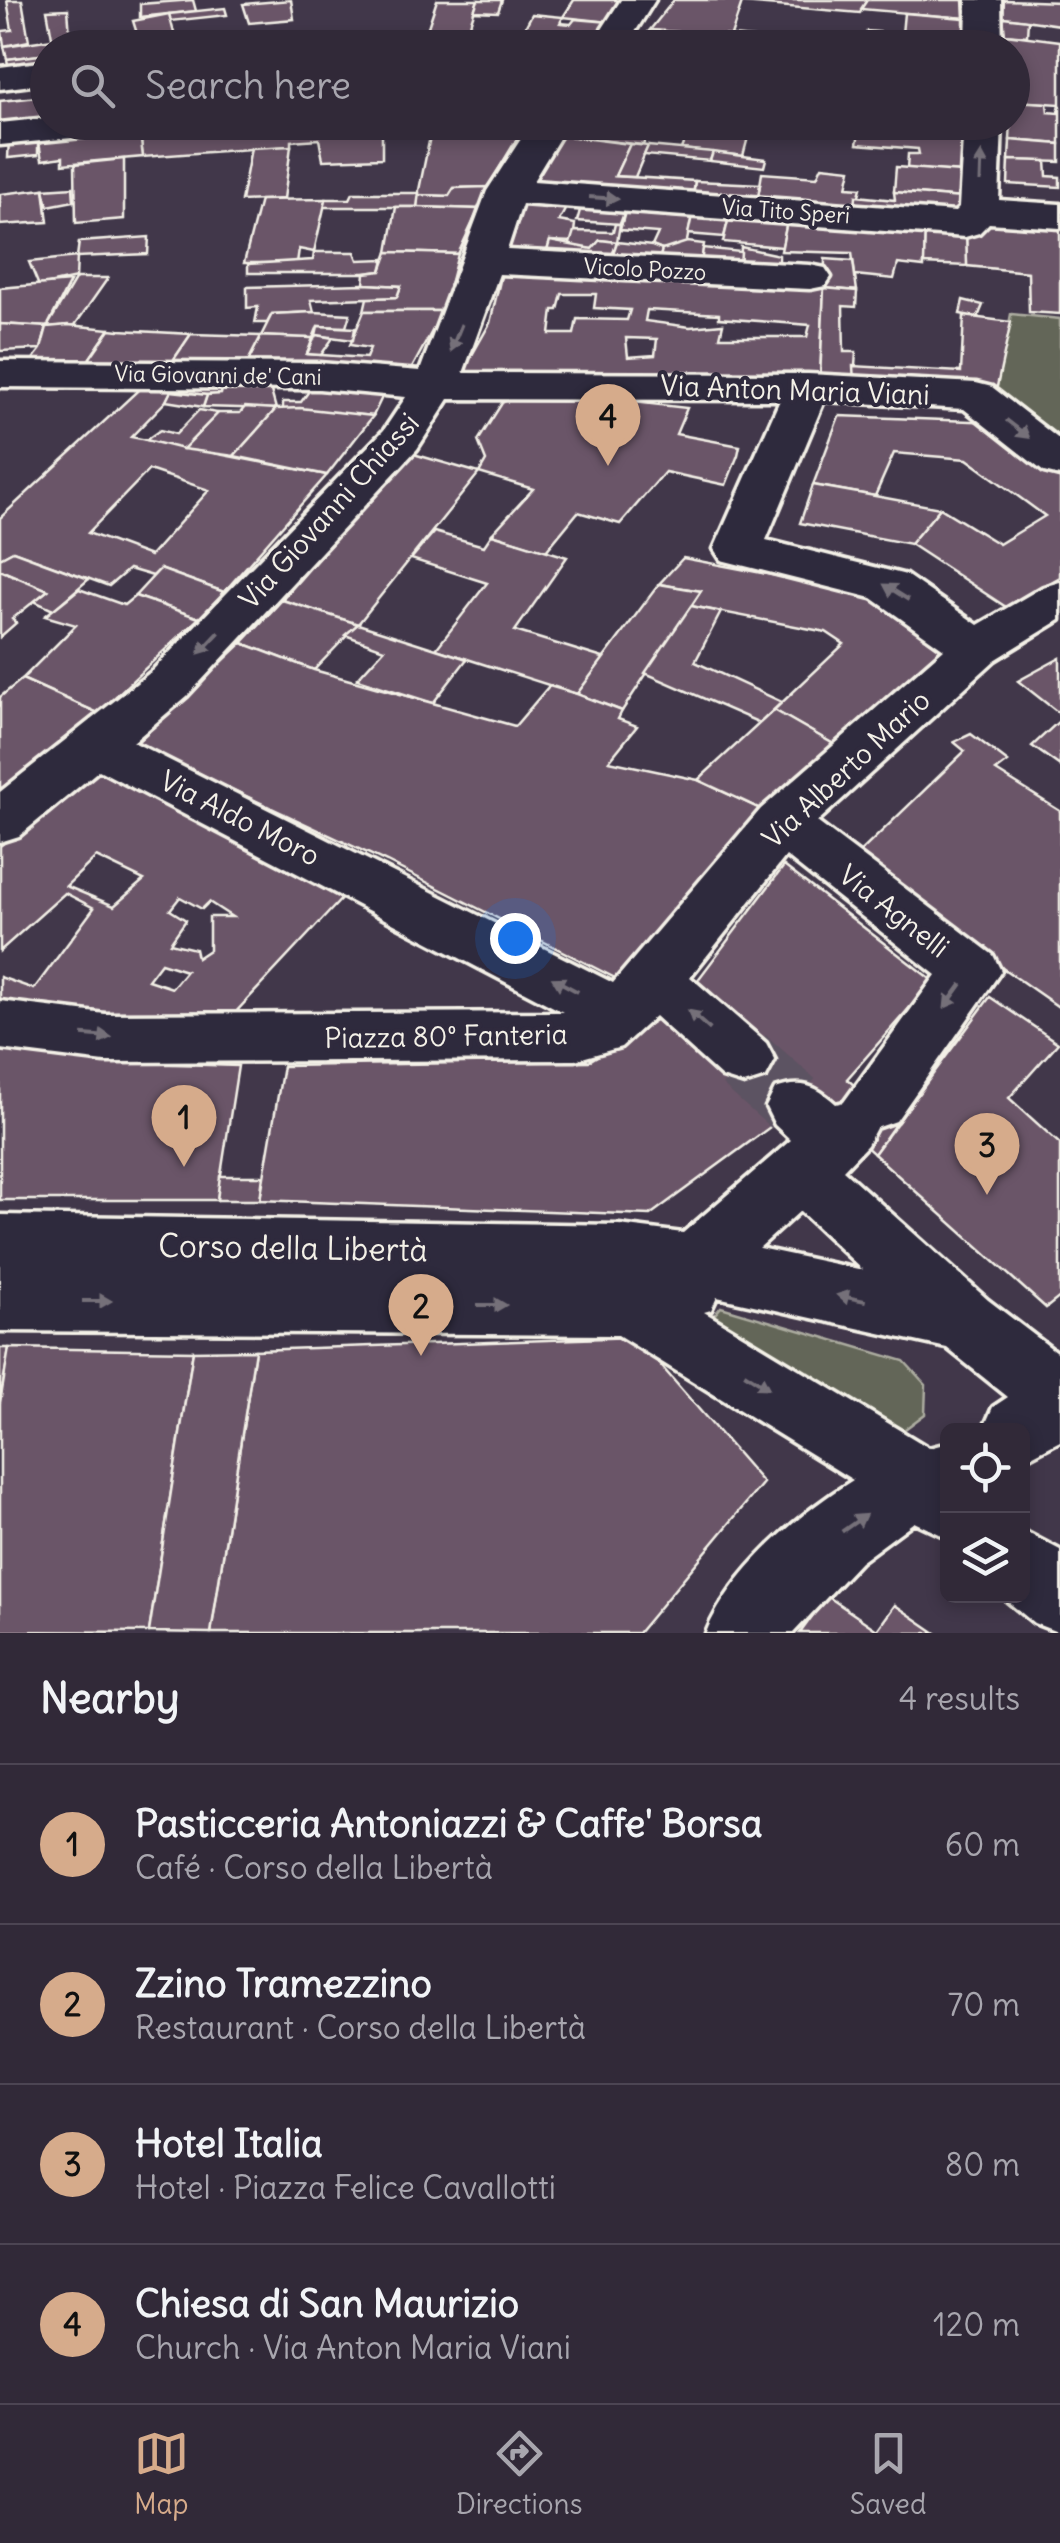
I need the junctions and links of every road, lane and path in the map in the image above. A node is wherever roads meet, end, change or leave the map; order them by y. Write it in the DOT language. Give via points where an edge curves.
graph roads {
  1 [pos="638,0"];
  2 [pos="984,0"];
  3 [pos="619,30"];
  4 [pos="984,30"];
  5 [pos="30,74"];
  6 [pos="0,78"];
  7 [pos="30,131"];
  8 [pos="0,134"];
  9 [pos="539,140"];
  10 [pos="982,140"];
  11 [pos="506,191"];
  12 [pos="979,211"];
  13 [pos="1060,216"];
  14 [pos="481,262"];
  15 [pos="810,277"];
  16 [pos="0,374"];
  17 [pos="435,386"];
  18 [pos="808,387"];
  19 [pos="1060,462"];
  20 [pos="1060,598"];
  21 [pos="977,648"];
  22 [pos="95,745"];
  23 [pos="0,822"];
  24 [pos="781,823"];
  25 [pos="385,890"];
  26 [pos="637,997"];
  27 [pos="0,1025"];
  28 [pos="744,1060"];
  29 [pos="830,1129"];
  30 [pos="0,1243"];
  31 [pos="663,1290"];
  32 [pos="0,1300"];
  33 [pos="965,1322"];
  34 [pos="1060,1400"];
  35 [pos="1028,1423"];
  36 [pos="938,1487"];
  37 [pos="1030,1573"];
  38 [pos="1060,1597"];
  39 [pos="744,1633"];
  1 -- 3 [label="street"];
  2 -- 4 [label="street"];
  5 -- 6 [label="street"];
  7 -- 8 [label="street"];
  9 -- 11 [label="street, Via Giovanni Chiassi"];
  12 -- 10 [label="street, one-way"];
  11 -- 12 [label="street, Via Tito Speri, one-way" via="965,225"];
  11 -- 14 [label="street, Via Giovanni Chiassi"];
  12 -- 13 [label="street, Via Tito Speri"];
  14 -- 15 [label="street, Vicolo Pozzo"];
  14 -- 17 [label="street, Via Giovanni Chiassi, one-way"];
  16 -- 17 [label="street, Via Giovanni de' Cani" via="320,376"];
  17 -- 18 [label="street, Via Anton Maria Viani"];
  17 -- 22 [label="street, Via Giovanni Chiassi, one-way" via="401,439 253,598 168,684"];
  18 -- 19 [label="street, Via Anton Maria Viani, one-way" via="976,396"];
  21 -- 18 [label="street, one-way" via="889,586 738,549"];
  20 -- 21 [label="street, Via Alberto Mario"];
  21 -- 24 [label="street, Via Alberto Mario"];
  22 -- 23 [label="street, Via Giovanni Chiassi"];
  22 -- 25 [label="street, Via Aldo Moro"];
  24 -- 26 [label="street, Via Alberto Mario"];
  24 -- 29 [label="street, Via Agnelli, one-way" via="972,971"];
  26 -- 25 [label="street, Piazza 80° Fanteria, one-way"];
  27 -- 26 [label="street, Piazza 80° Fanteria, one-way" via="105,1038 575,1036 600,1030"];
  28 -- 26 [label="street, one-way"];
  29 -- 31 [label="street"];
  29 -- 33 [label="street"];
  30 -- 31 [label="street, Corso della Libertà"];
  32 -- 31 [label="street, Corso della Libertà, one-way"];
  33 -- 31 [label="street, one-way"];
  31 -- 36 [label="street, one-way"];
  33 -- 34 [label="street"];
  34 -- 35 [label="street"];
  39 -- 36 [label="street, one-way" via="794,1572 847,1528"];
  37 -- 38 [label="street"];
}
